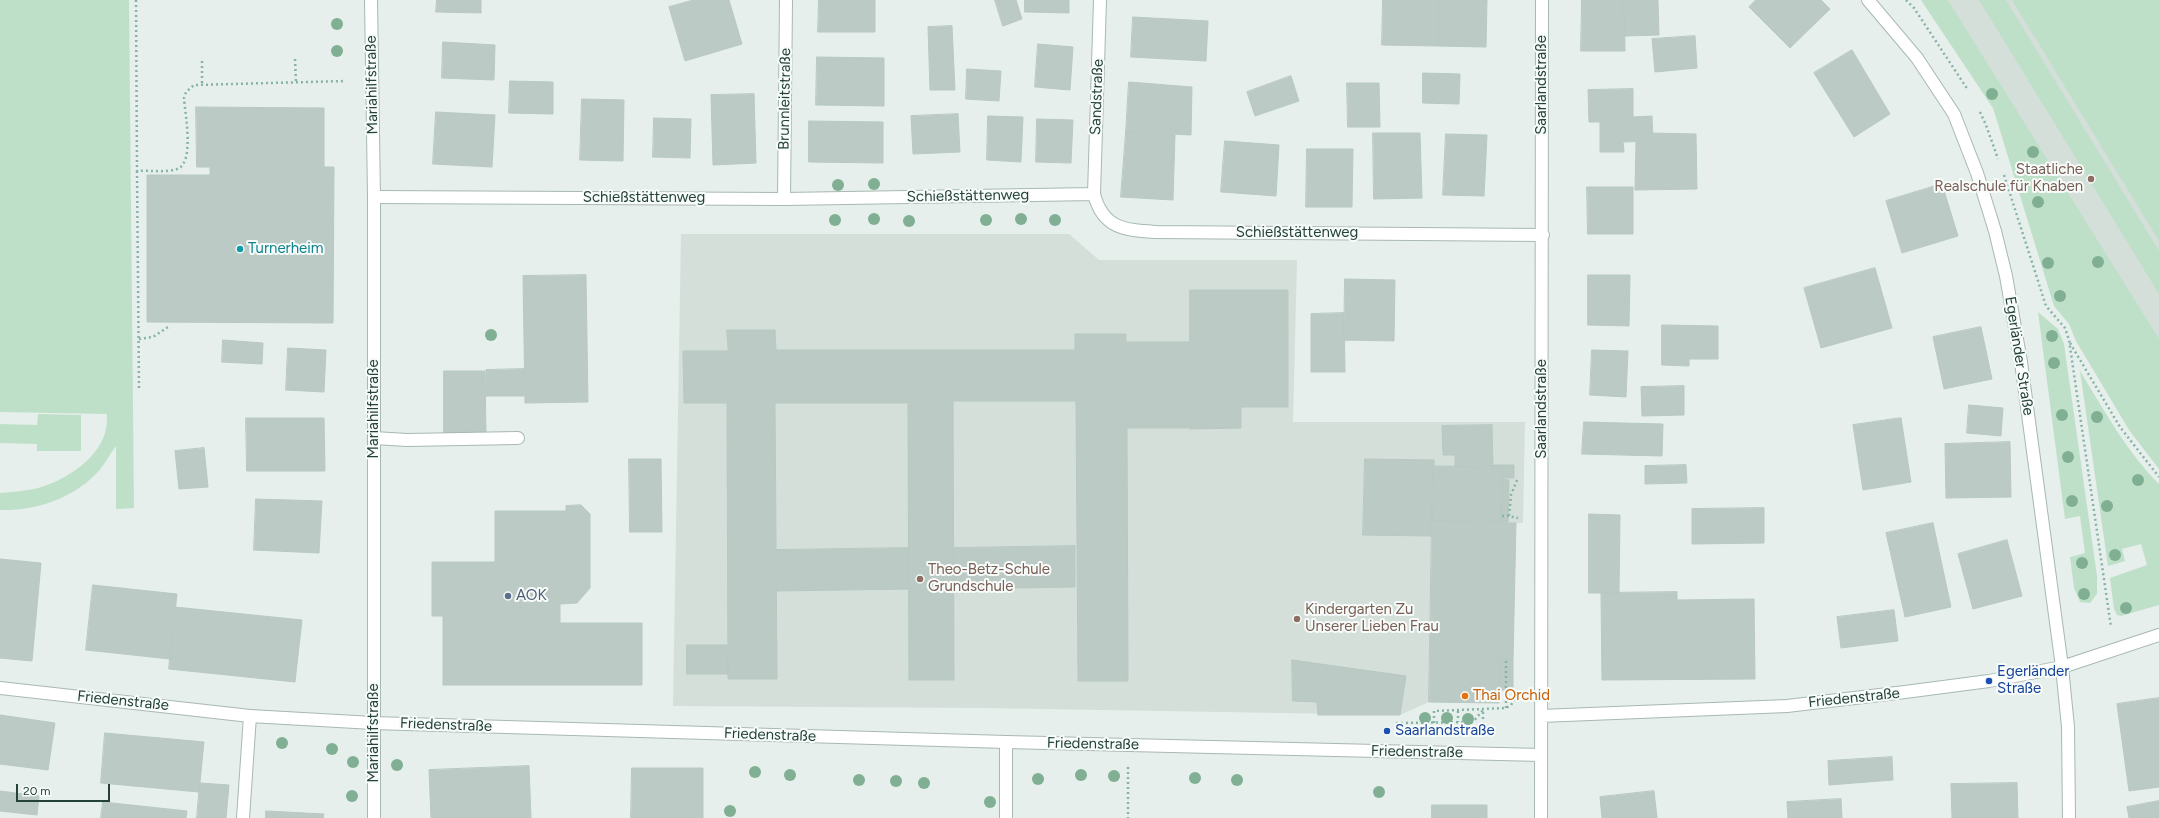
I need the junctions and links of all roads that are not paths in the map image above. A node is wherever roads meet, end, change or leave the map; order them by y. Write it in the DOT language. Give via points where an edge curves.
graph roads {
  1 [pos="371,0"];
  2 [pos="786,0"];
  3 [pos="1100,0"];
  4 [pos="1542,0"];
  5 [pos="1868,0"];
  6 [pos="1094,194"];
  7 [pos="374,197"];
  8 [pos="784,199"];
  9 [pos="1543,235"];
  10 [pos="374,438"];
  11 [pos="518,438"];
  12 [pos="2159,635"];
  13 [pos="2062,667"];
  14 [pos="0,688"];
  15 [pos="250,716"];
  16 [pos="1541,716"];
  17 [pos="373,723"];
  18 [pos="1006,742"];
  19 [pos="1541,755"];
  20 [pos="243,818"];
  21 [pos="374,818"];
  22 [pos="1006,818"];
  23 [pos="1541,818"];
  24 [pos="2069,818"];
  1 -- 7 [label="street, Mariahilfstraße"];
  2 -- 8 [label="street, Brunnleitstraße"];
  3 -- 6 [label="street, Sandstraße"];
  4 -- 9 [label="street, Saarlandstraße"];
  5 -- 13 [label="street, Egerländer Straße" via="1917,58 1954,114 1977,173 1995,231 2021,362"];
  6 -- 8 [label="street, Schießstättenweg"];
  6 -- 9 [label="street, Schießstättenweg" via="1097,205 1110,223 1136,231"];
  7 -- 8 [label="street, Schießstättenweg"];
  7 -- 10 [label="street, Mariahilfstraße"];
  9 -- 16 [label="street, Saarlandstraße"];
  10 -- 11 [label="street"];
  10 -- 17 [label="street, Mariahilfstraße"];
  12 -- 13 [label="street, Friedenstraße"];
  13 -- 16 [label="street, Friedenstraße" via="1989,681 1786,706"];
  13 -- 24 [label="street, Egerländer Straße" via="2068,727"];
  14 -- 15 [label="street, Friedenstraße"];
  15 -- 17 [label="street, Friedenstraße"];
  15 -- 20 [label="street"];
  16 -- 19 [label="street, Saarlandstraße"];
  17 -- 18 [label="street, Friedenstraße"];
  17 -- 21 [label="street, Mariahilfstraße"];
  18 -- 19 [label="street, Friedenstraße"];
  18 -- 22 [label="street"];
  19 -- 23 [label="street, Saarlandstraße"];
}
